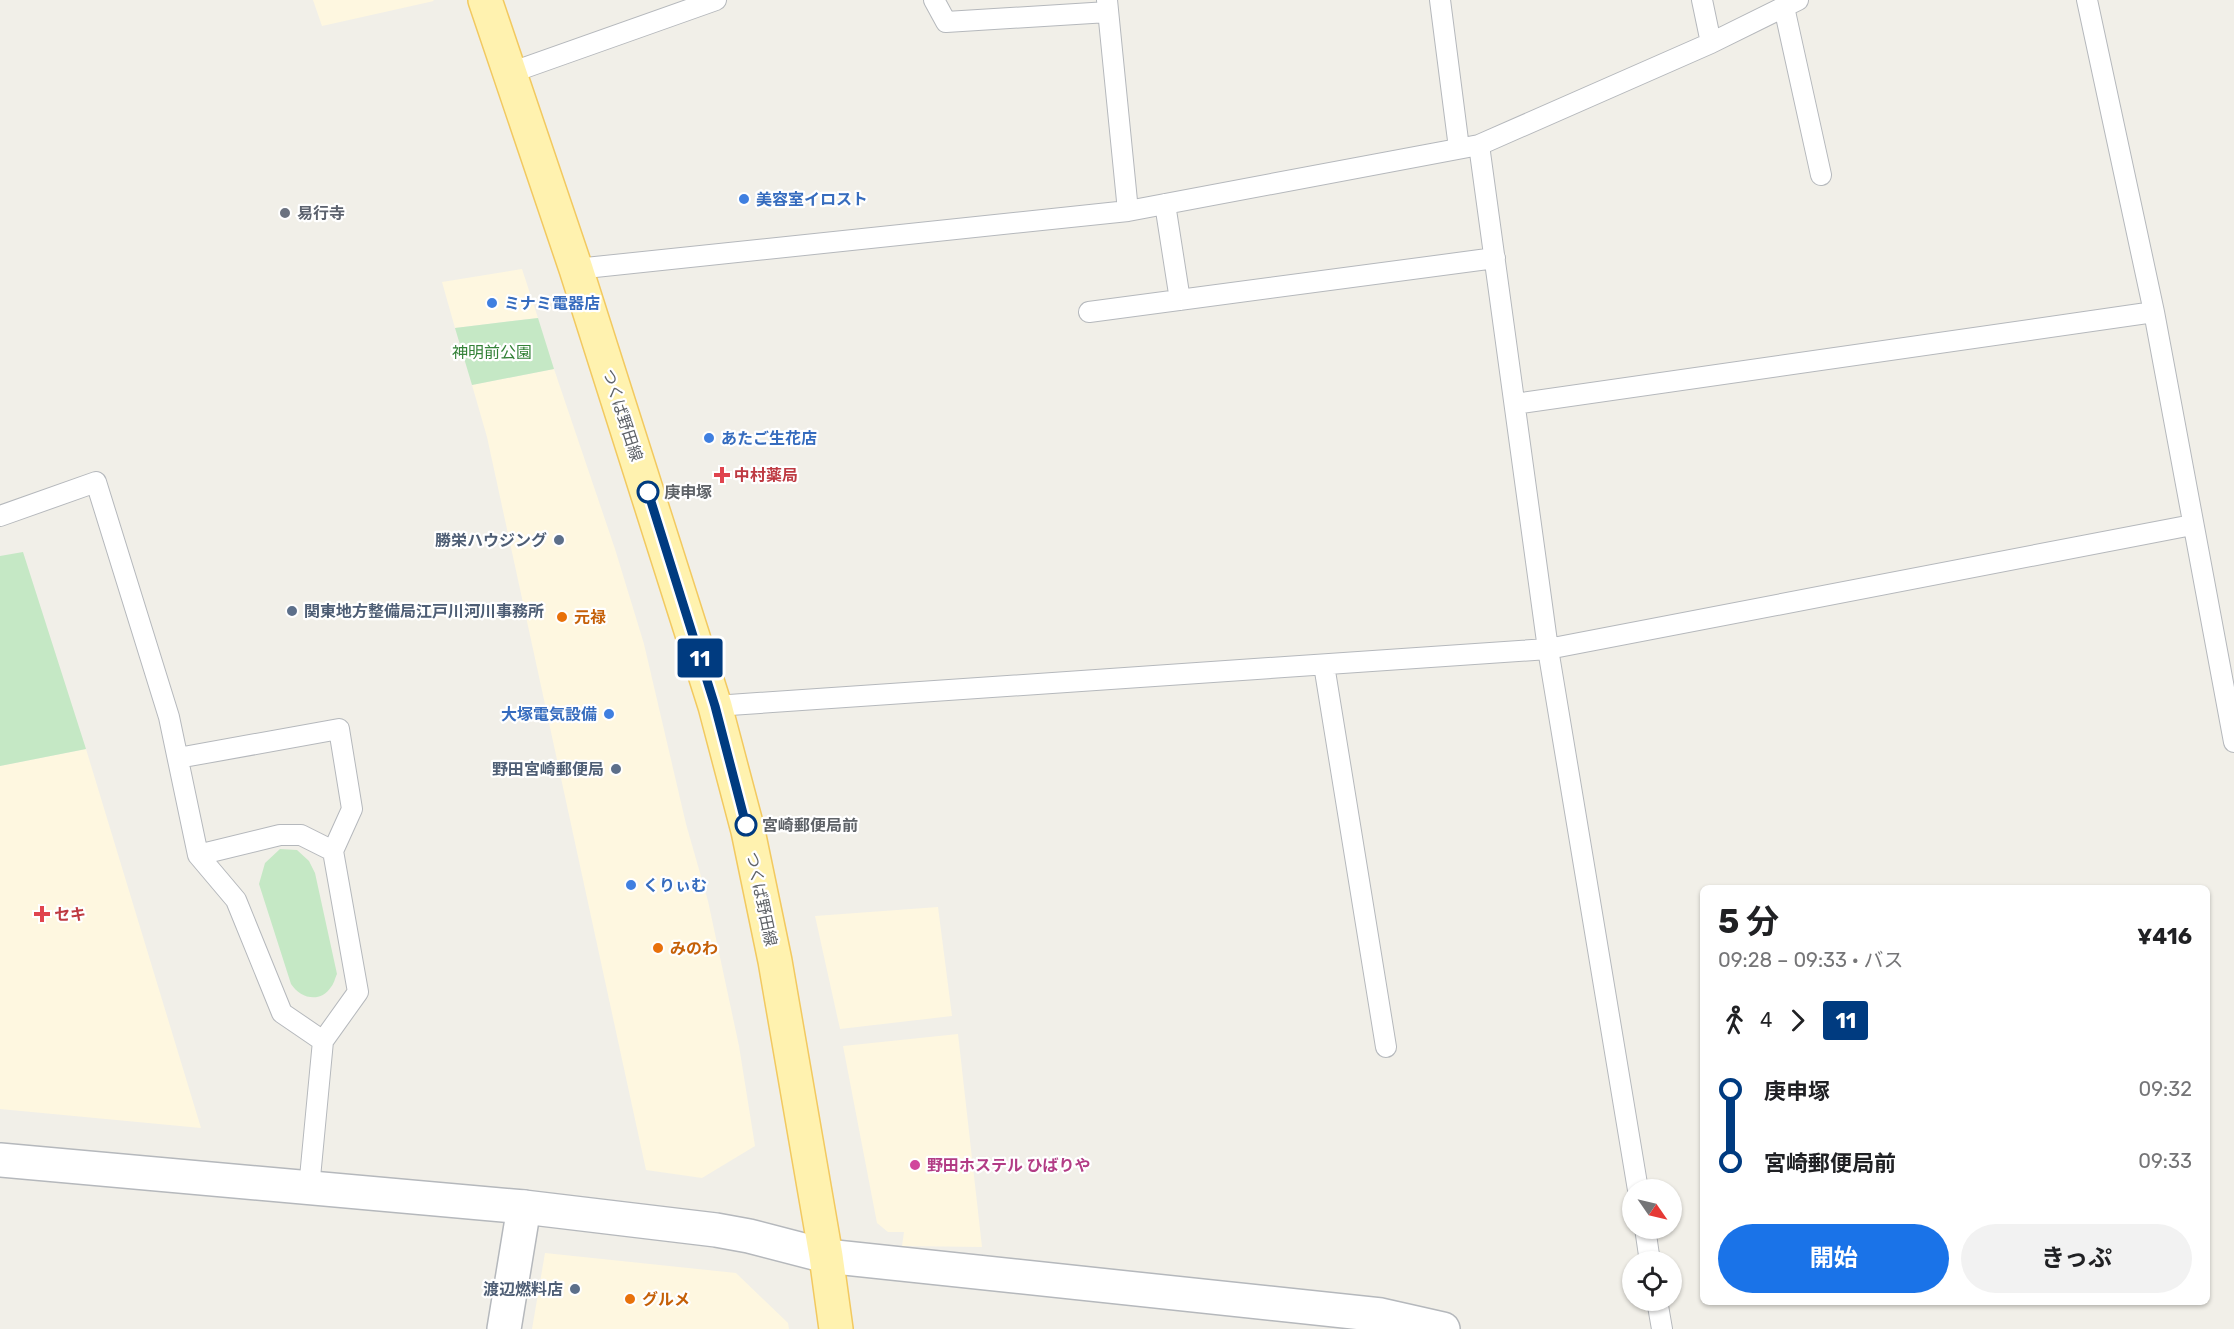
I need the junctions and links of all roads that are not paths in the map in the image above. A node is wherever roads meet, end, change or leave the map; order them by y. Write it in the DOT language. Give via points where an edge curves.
graph roads {
  1 [pos="485,0"];
  2 [pos="716,0"];
  3 [pos="934,0"];
  4 [pos="1440,0"];
  5 [pos="1702,0"];
  6 [pos="2086,0"];
  7 [pos="1791,4"];
  8 [pos="1108,6"];
  9 [pos="1711,42"];
  10 [pos="510,73"];
  11 [pos="1479,145"];
  12 [pos="1459,148"];
  13 [pos="1821,175"];
  14 [pos="1165,204"];
  15 [pos="1128,211"];
  16 [pos="1495,258"];
  17 [pos="576,269"];
  18 [pos="1180,300"];
  19 [pos="1089,312"];
  20 [pos="2154,312"];
  21 [pos="1515,404"];
  22 [pos="0,516"];
  23 [pos="2192,525"];
  24 [pos="1548,649"];
  25 [pos="1323,665"];
  26 [pos="715,706"];
  27 [pos="2234,742"];
  28 [pos="178,758"];
  29 [pos="333,851"];
  30 [pos="198,855"];
  31 [pos="323,1041"];
  32 [pos="1386,1047"];
  33 [pos="0,1160"];
  34 [pos="1636,1179"];
  35 [pos="309,1188"];
  36 [pos="524,1207"];
  37 [pos="826,1256"];
  38 [pos="1659,1311"];
  39 [pos="504,1329"];
  40 [pos="836,1329"];
  41 [pos="1443,1329"];
  42 [pos="1662,1329"];
  1 -- 10 [label="main road, つくば野田線"];
  2 -- 10 [label="lane"];
  3 -- 8 [label="lane" via="946,21"];
  4 -- 12 [label="lane"];
  5 -- 9 [label="lane"];
  6 -- 20 [label="lane"];
  7 -- 9 [label="lane"];
  7 -- 13 [label="lane"];
  8 -- 15 [label="lane"];
  9 -- 11 [label="lane"];
  10 -- 17 [label="main road, つくば野田線"];
  11 -- 12 [label="lane"];
  11 -- 16 [label="lane"];
  12 -- 14 [label="lane"];
  14 -- 15 [label="lane"];
  14 -- 18 [label="lane"];
  15 -- 17 [label="lane"];
  16 -- 18 [label="lane"];
  16 -- 21 [label="lane"];
  17 -- 26 [label="main road, つくば野田線"];
  18 -- 19 [label="lane"];
  20 -- 21 [label="lane"];
  20 -- 23 [label="lane"];
  21 -- 24 [label="lane"];
  22 -- 28 [label="lane" via="96,482 169,717"];
  23 -- 24 [label="lane"];
  23 -- 27 [label="lane"];
  24 -- 25 [label="lane"];
  24 -- 34 [label="lane"];
  25 -- 26 [label="lane"];
  25 -- 32 [label="lane"];
  26 -- 37 [label="main road, つくば野田線" via="748,831 775,961"];
  28 -- 29 [label="lane" via="339,729 352,809"];
  28 -- 30 [label="lane"];
  29 -- 30 [label="lane" via="301,835 280,835"];
  29 -- 31 [label="lane" via="358,992"];
  30 -- 31 [label="lane" via="236,900 282,1012"];
  31 -- 35 [label="lane"];
  33 -- 35 [label="street"];
  35 -- 36 [label="street"];
  36 -- 37 [label="street" via="716,1230"];
  36 -- 39 [label="street"];
  37 -- 40 [label="main road, つくば野田線"];
  37 -- 41 [label="street" via="1381,1315"];
  38 -- 42 [label="lane"];
}
